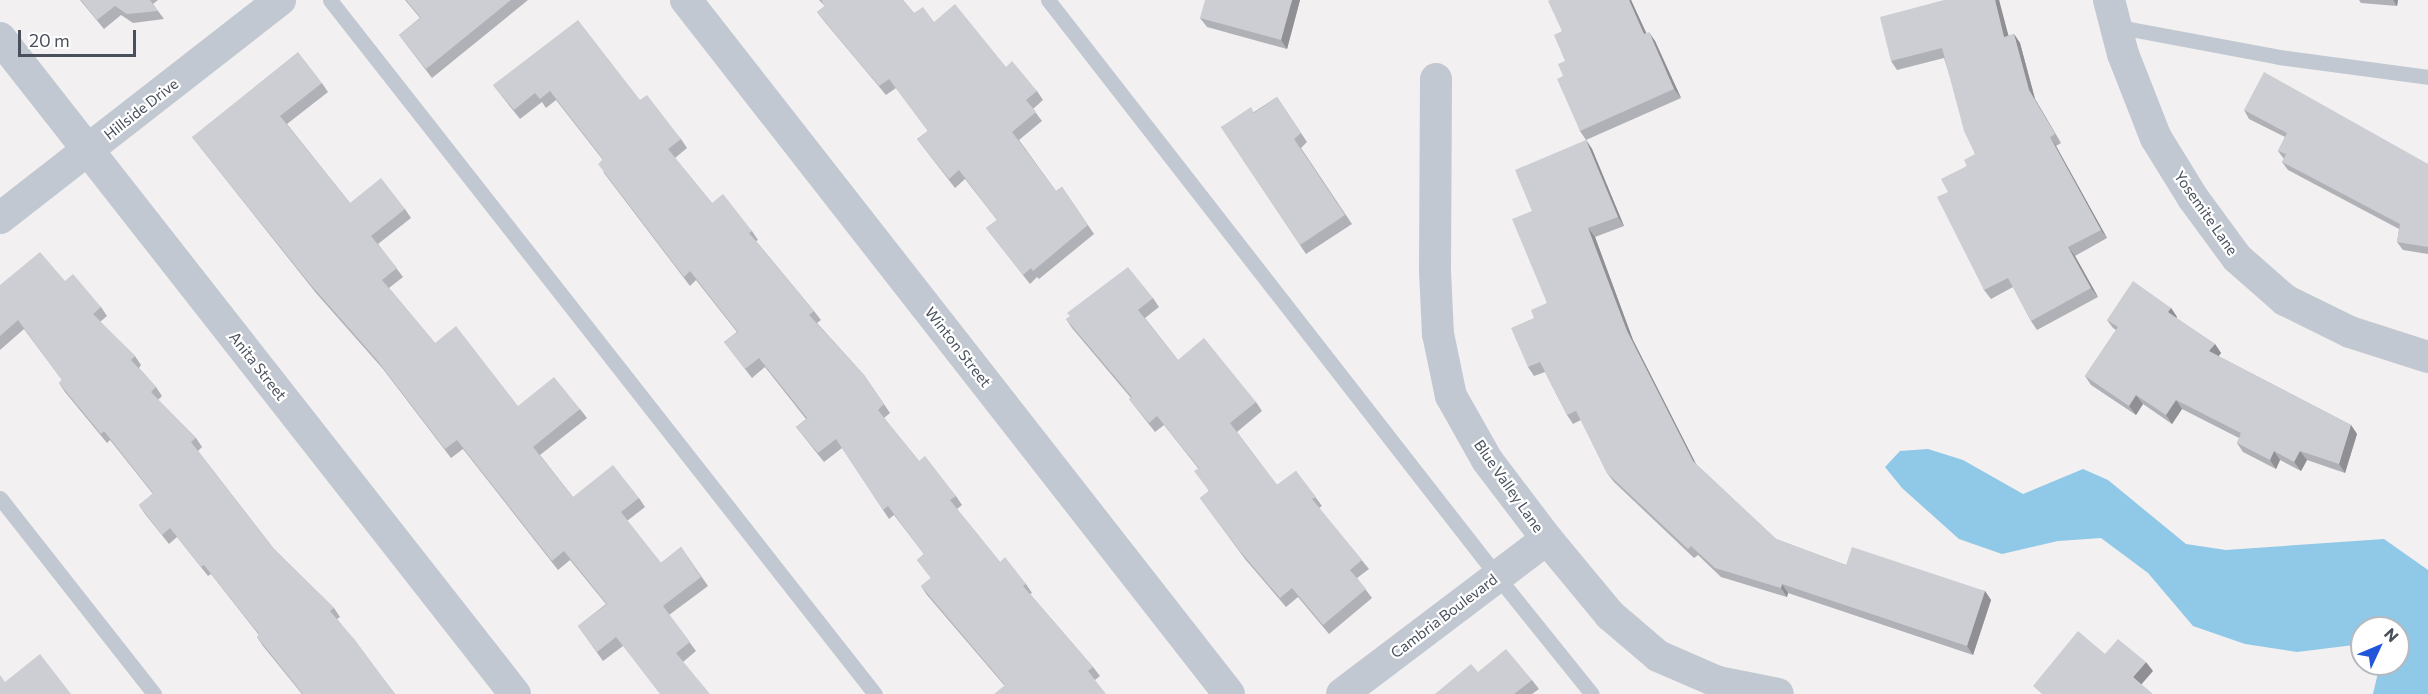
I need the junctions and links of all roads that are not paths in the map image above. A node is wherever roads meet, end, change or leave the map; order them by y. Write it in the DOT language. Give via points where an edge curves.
graph roads {
  1 [pos="280,0"];
  2 [pos="330,0"];
  3 [pos="686,0"];
  4 [pos="1048,0"];
  5 [pos="2112,13"];
  6 [pos="0,38"];
  7 [pos="2428,76"];
  8 [pos="1436,79"];
  9 [pos="89,150"];
  10 [pos="0,218"];
  11 [pos="2428,357"];
  12 [pos="0,498"];
  13 [pos="1547,539"];
  14 [pos="1497,576"];
  15 [pos="154,694"];
  16 [pos="515,694"];
  17 [pos="875,694"];
  18 [pos="1229,694"];
  19 [pos="1341,694"];
  20 [pos="1592,694"];
  21 [pos="1778,694"];
  1 -- 9 [label="street, Hillside Drive"];
  2 -- 17 [label="lane"];
  3 -- 18 [label="street, Winton Street"];
  4 -- 14 [label="lane"];
  5 -- 7 [label="lane" via="2279,57"];
  5 -- 11 [label="street, Yosemite Lane" via="2156,138 2237,258 2285,300 2350,332"];
  6 -- 9 [label="street, Anita Street"];
  8 -- 13 [label="street, Blue Valley Lane" via="1435,271 1438,334 1451,396 1487,460"];
  9 -- 10 [label="street, Hillside Drive"];
  9 -- 16 [label="street, Anita Street"];
  12 -- 15 [label="lane"];
  13 -- 14 [label="street, Cambria Boulevard"];
  13 -- 21 [label="street, Blue Valley Lane" via="1610,615 1658,656 1718,681"];
  14 -- 19 [label="street, Cambria Boulevard"];
  14 -- 20 [label="lane"];
}
